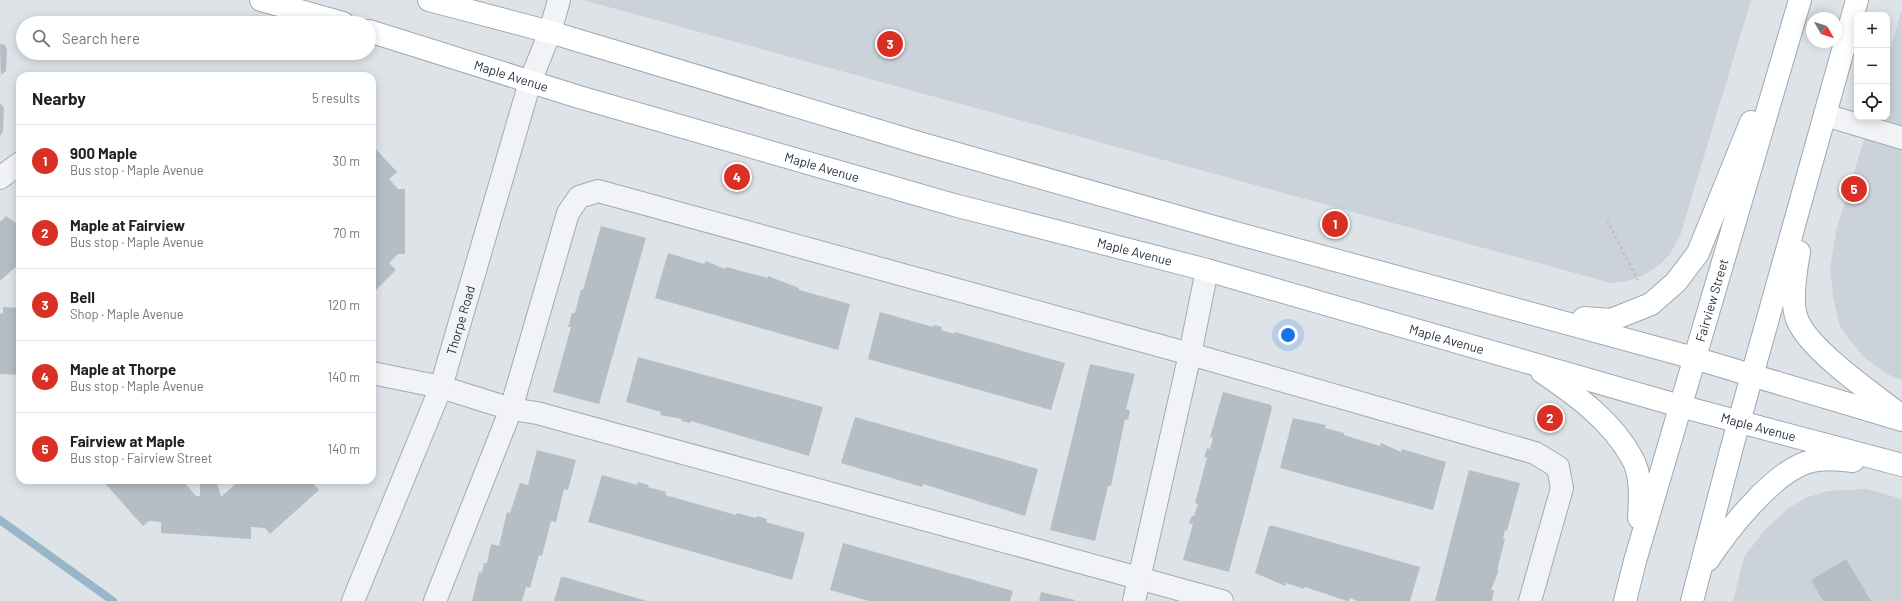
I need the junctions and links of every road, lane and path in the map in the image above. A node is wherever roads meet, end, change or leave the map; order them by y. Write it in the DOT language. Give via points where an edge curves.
graph roads {
  1 [pos="261,0"];
  2 [pos="429,0"];
  3 [pos="559,0"];
  4 [pos="1800,0"];
  5 [pos="1857,0"];
  6 [pos="318,16"];
  7 [pos="550,32"];
  8 [pos="376,33"];
  9 [pos="1785,50"];
  10 [pos="530,82"];
  11 [pos="1825,115"];
  12 [pos="1902,138"];
  13 [pos="16,166"];
  14 [pos="1809,173"];
  15 [pos="0,178"];
  16 [pos="1607,220"];
  17 [pos="1206,270"];
  18 [pos="1638,280"];
  19 [pos="1536,314"];
  20 [pos="1190,354"];
  21 [pos="1694,358"];
  22 [pos="1524,360"];
  23 [pos="376,374"];
  24 [pos="1752,376"];
  25 [pos="441,387"];
  26 [pos="1680,406"];
  27 [pos="511,409"];
  28 [pos="1902,416"];
  29 [pos="1902,420"];
  30 [pos="1739,422"];
  31 [pos="1901,465"];
  32 [pos="1635,560"];
  33 [pos="1698,574"];
  34 [pos="1140,577"];
  35 [pos="353,601"];
  36 [pos="435,601"];
  37 [pos="1134,601"];
  38 [pos="1222,601"];
  39 [pos="1530,601"];
  40 [pos="1626,601"];
  41 [pos="1692,601"];
  1 -- 6 [label="main road"];
  2 -- 7 [label="main road"];
  3 -- 7 [label="street, Thorpe Road"];
  4 -- 9 [label="main road, Fairview Street"];
  5 -- 11 [label="main road"];
  7 -- 10 [label="street, Thorpe Road"];
  7 -- 19 [label="main road" via="934,147 1232,232"];
  8 -- 10 [label="main road, Maple Avenue"];
  9 -- 19 [label="main road" via="1744,136 1698,253 1676,282 1651,304 1611,320"];
  9 -- 21 [label="main road, Fairview Street"];
  10 -- 17 [label="main road, Maple Avenue" via="954,205"];
  10 -- 25 [label="street, Thorpe Road"];
  11 -- 12 [label="street"];
  11 -- 14 [label="main road"];
  13 -- 15 [label="street"];
  14 -- 24 [label="main road"];
  14 -- 28 [label="main road" via="1794,283 1796,317 1802,332 1848,375"];
  16 -- 18 [label="path"];
  17 -- 20 [label="street"];
  17 -- 22 [label="main road, Maple Avenue"];
  19 -- 21 [label="main road"];
  20 -- 27 [label="street" via="598,191 579,196 568,213"];
  20 -- 34 [label="street"];
  20 -- 39 [label="street" via="1535,453 1558,467 1562,488"];
  21 -- 24 [label="main road"];
  21 -- 26 [label="main road, Fairview Street"];
  22 -- 26 [label="main road, Maple Avenue"];
  22 -- 32 [label="main road" via="1581,398 1614,433 1633,459 1641,492"];
  23 -- 25 [label="street"];
  24 -- 29 [label="main road"];
  24 -- 30 [label="main road"];
  25 -- 27 [label="street"];
  25 -- 35 [label="street, Thorpe Road"];
  26 -- 30 [label="main road, Maple Avenue"];
  26 -- 32 [label="main road, Fairview Street"];
  27 -- 34 [label="street" via="537,413"];
  27 -- 36 [label="street"];
  30 -- 31 [label="main road, Maple Avenue"];
  30 -- 33 [label="main road"];
  31 -- 33 [label="main road" via="1837,459 1805,463 1781,477 1738,518"];
  32 -- 40 [label="main road, Fairview Street"];
  33 -- 41 [label="main road"];
  34 -- 37 [label="street"];
  34 -- 38 [label="street"];
}
